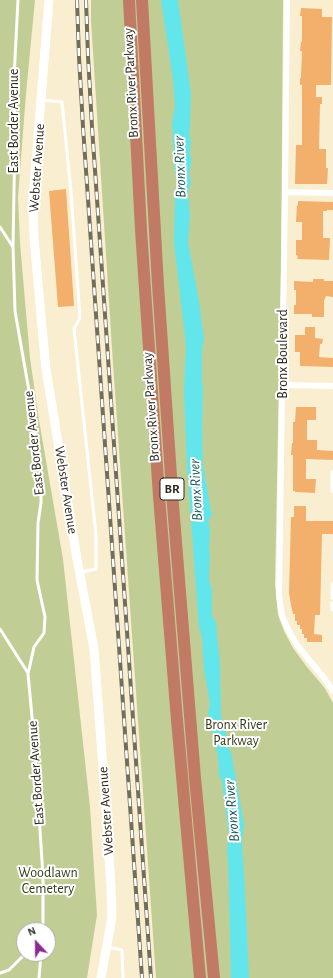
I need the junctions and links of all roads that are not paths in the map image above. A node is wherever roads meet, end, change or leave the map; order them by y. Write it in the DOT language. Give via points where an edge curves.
graph roads {
  1 [pos="18,0"];
  2 [pos="49,0"];
  3 [pos="129,0"];
  4 [pos="142,0"];
  5 [pos="286,0"];
  6 [pos="41,100"];
  7 [pos="285,192"];
  8 [pos="333,193"];
  9 [pos="0,227"];
  10 [pos="13,247"];
  11 [pos="282,385"];
  12 [pos="333,386"];
  13 [pos="333,472"];
  14 [pos="332,490"];
  15 [pos="80,572"];
  16 [pos="332,584"];
  17 [pos="333,592"];
  18 [pos="332,598"];
  19 [pos="332,603"];
  20 [pos="333,610"];
  21 [pos="0,629"];
  22 [pos="28,674"];
  23 [pos="333,691"];
  24 [pos="44,922"];
  25 [pos="107,947"];
  26 [pos="18,962"];
  27 [pos="41,962"];
  28 [pos="0,973"];
  29 [pos="40,978"];
  30 [pos="101,978"];
  31 [pos="124,978"];
  32 [pos="200,978"];
  33 [pos="214,978"];
  1 -- 10 [label="lane, East Border Avenue" via="14,78"];
  2 -- 6 [label="main road, Webster Avenue"];
  3 -- 32 [label="highway, Bronx River Parkway / BR" via="158,482 176,720"];
  4 -- 33 [label="highway, Bronx River Parkway / BR" via="154,230 173,505"];
  5 -- 7 [label="street, Bronx Boulevard"];
  6 -- 15 [label="main road, Webster Avenue" via="33,200 35,253 46,369"];
  6 -- 15 [label="lane" via="62,102 71,192 80,318 74,329 96,535 96,569"];
  7 -- 8 [label="street"];
  7 -- 11 [label="street, Bronx Boulevard"];
  9 -- 10 [label="lane"];
  10 -- 22 [label="lane, East Border Avenue" via="16,311 41,475 37,580 45,617 44,633 34,647"];
  11 -- 12 [label="street"];
  11 -- 23 [label="street, Bronx Boulevard" via="279,588 281,609 286,627 293,639"];
  13 -- 14 [label="lane"];
  15 -- 25 [label="main road, Webster Avenue" via="94,649 105,787 112,917"];
  16 -- 17 [label="lane"];
  17 -- 18 [label="lane"];
  19 -- 20 [label="lane"];
  21 -- 22 [label="lane"];
  22 -- 24 [label="lane, East Border Avenue" via="43,876"];
  25 -- 30 [label="main road, Webster Avenue"];
  25 -- 31 [label="lane" via="122,950"];
  26 -- 28 [label="lane" via="9,970"];
  27 -- 29 [label="lane"];
}
